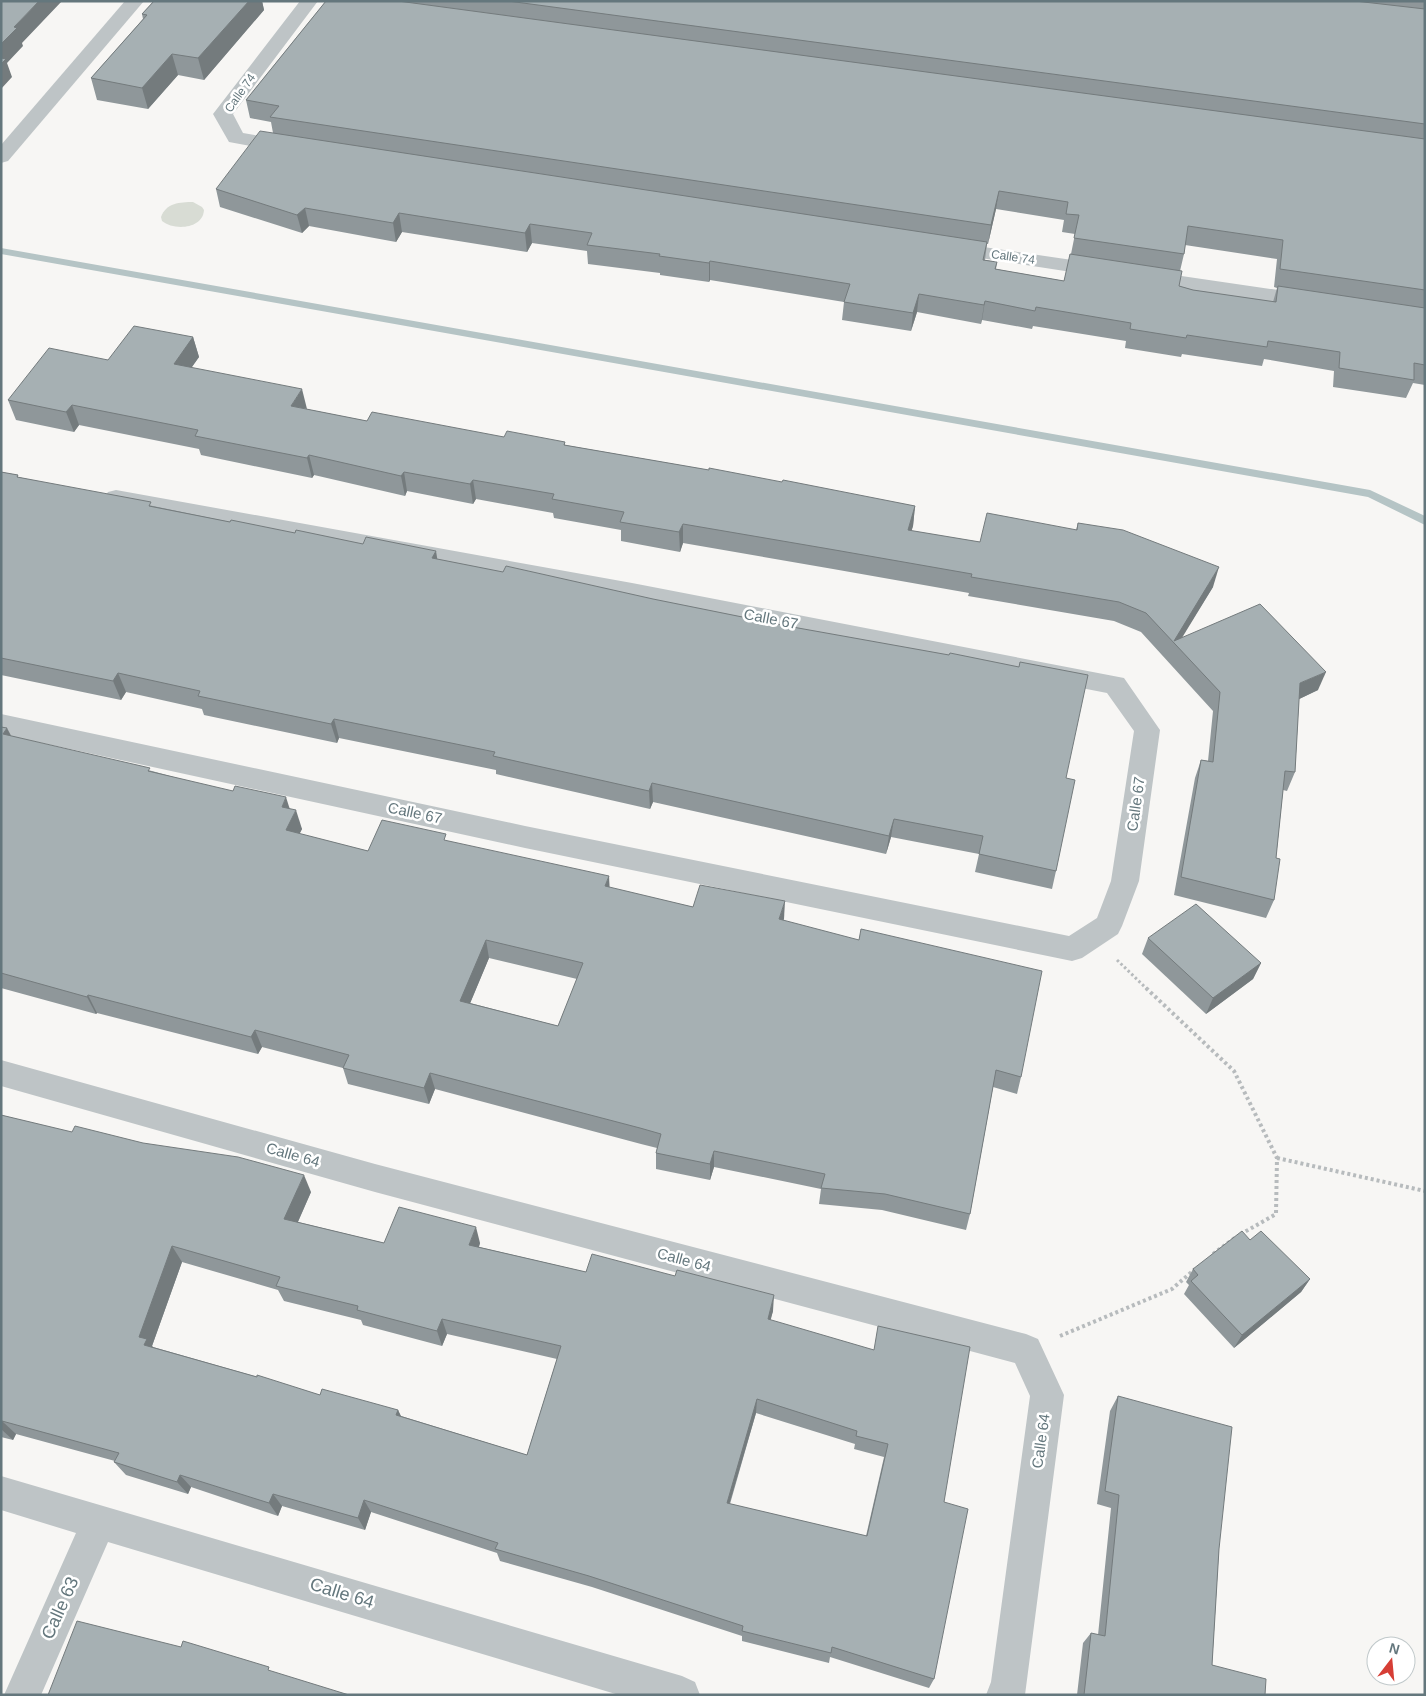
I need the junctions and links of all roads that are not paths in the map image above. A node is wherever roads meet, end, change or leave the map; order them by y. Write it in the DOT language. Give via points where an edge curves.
graph roads {
  1 [pos="135,1"];
  2 [pos="318,2"];
  3 [pos="304,149"];
  4 [pos="1,157"];
  5 [pos="931,245"];
  6 [pos="1326,304"];
  7 [pos="88,493"];
  8 [pos="1,724"];
  9 [pos="1,1073"];
  10 [pos="1,1493"];
  11 [pos="99,1521"];
  12 [pos="22,1695"];
  13 [pos="682,1695"];
  14 [pos="1004,1695"];
  1 -- 4 [label="street"];
  2 -- 3 [label="street, Calle 74" via="223,114 236,138"];
  5 -- 6 [label="street, Calle 74"];
  7 -- 8 [label="street, Calle 67" via="632,592 1114,685 1147,730 1125,881 1108,926 1072,949 525,837"];
  9 -- 14 [label="street, Calle 64" via="375,1178 1026,1350 1047,1395 1008,1691"];
  10 -- 11 [label="street, Calle 64"];
  11 -- 12 [label="street, Calle 63"];
  11 -- 13 [label="street, Calle 64"];
}
